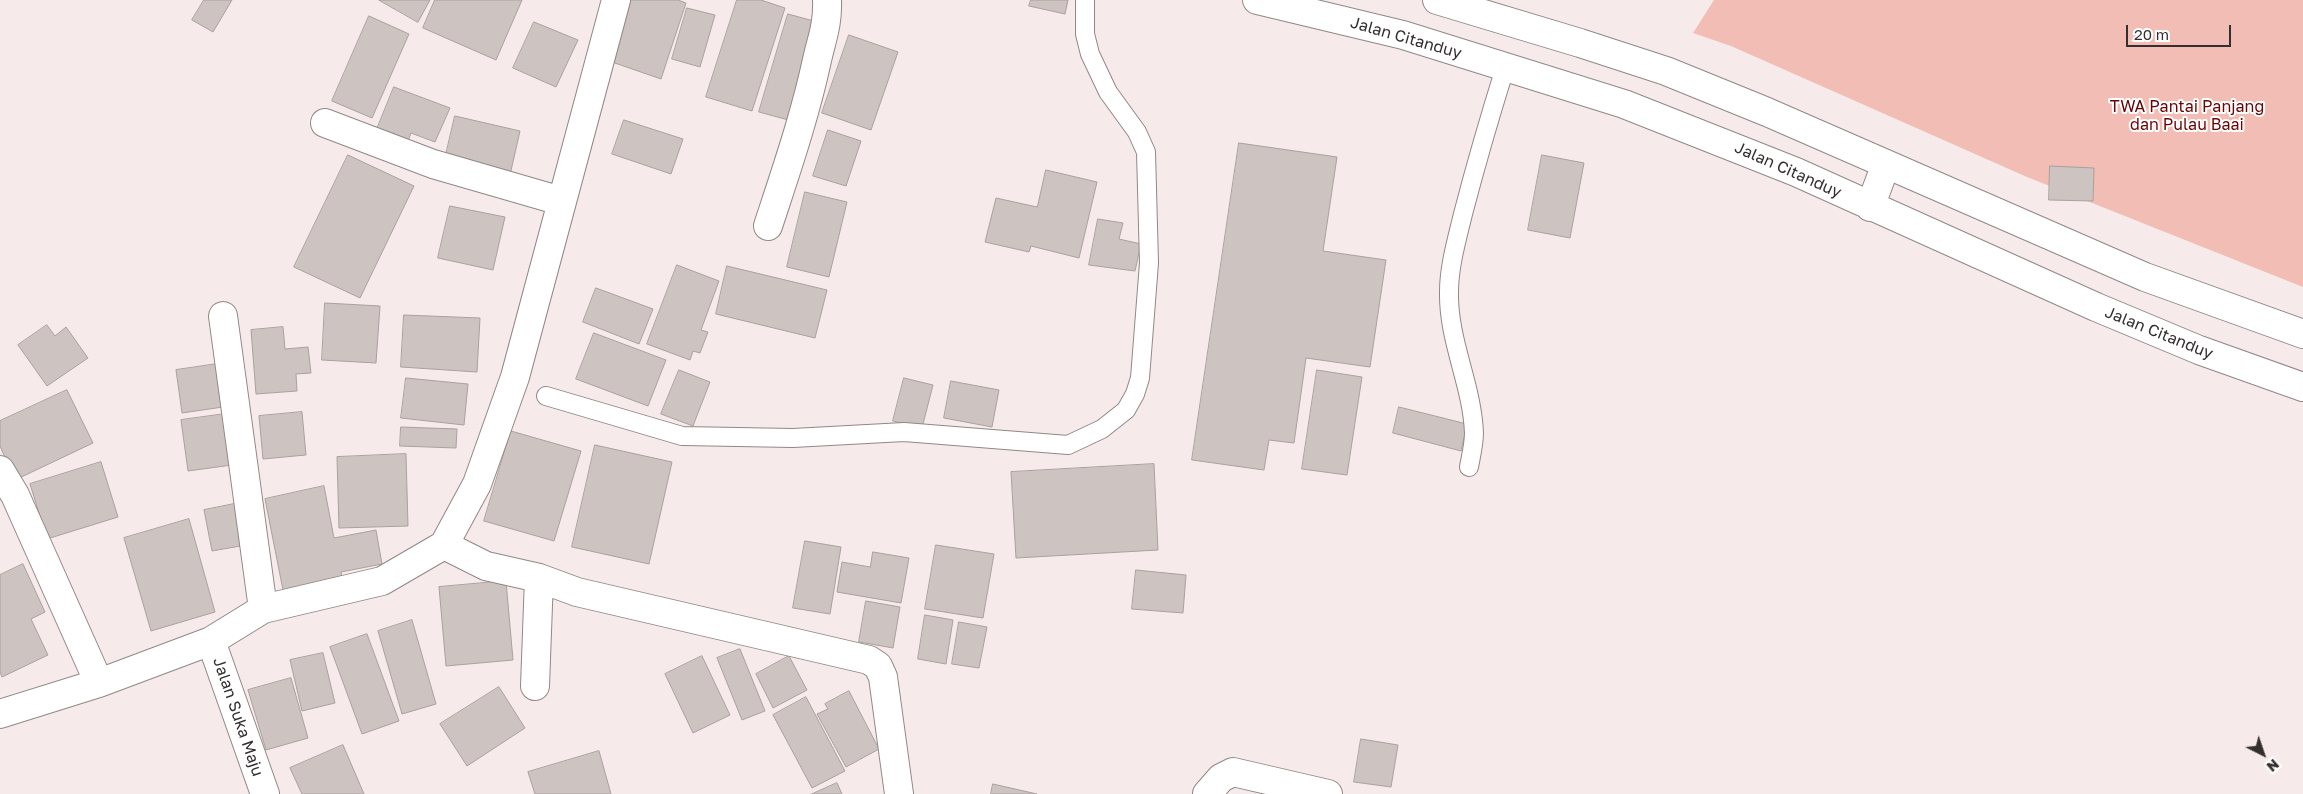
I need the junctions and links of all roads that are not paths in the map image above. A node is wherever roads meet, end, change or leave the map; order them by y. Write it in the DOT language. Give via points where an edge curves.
graph roads {
  1 [pos="616,0"];
  2 [pos="826,0"];
  3 [pos="1085,0"];
  4 [pos="1257,0"];
  5 [pos="1438,0"];
  6 [pos="1505,68"];
  7 [pos="325,123"];
  8 [pos="1886,164"];
  9 [pos="561,201"];
  10 [pos="1870,207"];
  11 [pos="768,226"];
  12 [pos="223,316"];
  13 [pos="2303,334"];
  14 [pos="2303,387"];
  15 [pos="546,396"];
  16 [pos="1469,467"];
  17 [pos="0,470"];
  18 [pos="444,545"];
  19 [pos="539,578"];
  20 [pos="262,610"];
  21 [pos="210,641"];
  22 [pos="99,683"];
  23 [pos="535,686"];
  24 [pos="0,714"];
  25 [pos="264,794"];
  26 [pos="899,794"];
  27 [pos="1207,794"];
  28 [pos="1328,794"];
  1 -- 9 [label="street"];
  2 -- 11 [label="street" via="827,28 806,108"];
  3 -- 15 [label="lane" via="1085,34 1090,54 1108,92 1138,132 1146,152 1149,263 1140,378 1126,410 1114,420 1068,445 904,432 793,438 682,436"];
  4 -- 6 [label="street, Jalan Citanduy" via="1403,34"];
  5 -- 8 [label="street" via="1666,71"];
  6 -- 10 [label="street, Jalan Citanduy" via="1624,104 1712,138"];
  6 -- 16 [label="lane" via="1479,152 1455,247 1448,290 1452,336 1465,376 1472,416 1474,435"];
  7 -- 9 [label="street" via="433,164"];
  8 -- 10 [label="street"];
  8 -- 13 [label="street" via="2145,277"];
  9 -- 18 [label="street" via="515,377 477,484"];
  10 -- 14 [label="street, Jalan Citanduy" via="2182,343"];
  12 -- 20 [label="street"];
  17 -- 22 [label="street" via="15,495"];
  18 -- 19 [label="street" via="486,566"];
  18 -- 20 [label="street" via="382,581"];
  19 -- 23 [label="street"];
  19 -- 26 [label="street" via="577,592 869,660 878,666 884,677"];
  20 -- 21 [label="street"];
  21 -- 22 [label="street"];
  21 -- 25 [label="street, Jalan Suka Maju"];
  22 -- 24 [label="street"];
  27 -- 28 [label="street" via="1221,778 1233,772"];
}
